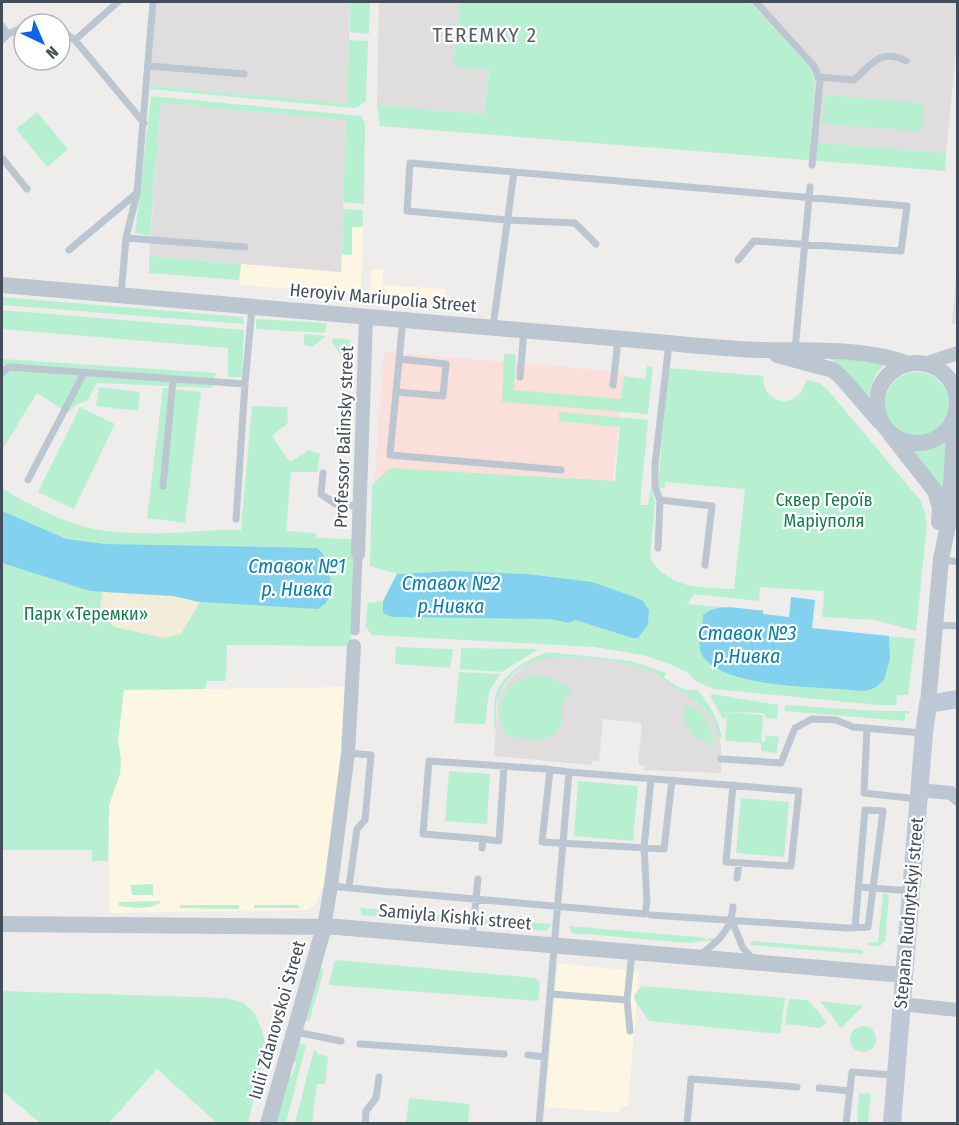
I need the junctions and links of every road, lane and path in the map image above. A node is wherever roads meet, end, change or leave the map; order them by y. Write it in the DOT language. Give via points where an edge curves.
graph roads {
  1 [pos="118,2"];
  2 [pos="153,2"];
  3 [pos="756,2"];
  4 [pos="2,26"];
  5 [pos="12,32"];
  6 [pos="8,34"];
  7 [pos="72,38"];
  8 [pos="2,40"];
  9 [pos="75,40"];
  10 [pos="906,62"];
  11 [pos="149,66"];
  12 [pos="244,74"];
  13 [pos="818,77"];
  14 [pos="144,123"];
  15 [pos="2,158"];
  16 [pos="812,165"];
  17 [pos="514,172"];
  18 [pos="810,187"];
  19 [pos="27,189"];
  20 [pos="137,193"];
  21 [pos="809,198"];
  22 [pos="507,220"];
  23 [pos="126,238"];
  24 [pos="596,244"];
  25 [pos="805,244"];
  26 [pos="245,247"];
  27 [pos="69,250"];
  28 [pos="738,260"];
  29 [pos="2,285"];
  30 [pos="121,295"];
  31 [pos="252,307"];
  32 [pos="366,317"];
  33 [pos="403,320"];
  34 [pos="493,327"];
  35 [pos="524,330"];
  36 [pos="618,339"];
  37 [pos="669,343"];
  38 [pos="762,350"];
  39 [pos="795,350"];
  40 [pos="957,353"];
  41 [pos="399,359"];
  42 [pos="917,364"];
  43 [pos="2,373"];
  44 [pos="84,373"];
  45 [pos="520,377"];
  46 [pos="173,380"];
  47 [pos="246,384"];
  48 [pos="613,385"];
  49 [pos="396,392"];
  50 [pos="956,406"];
  51 [pos="886,428"];
  52 [pos="561,470"];
  53 [pos="323,473"];
  54 [pos="28,480"];
  55 [pos="163,486"];
  56 [pos="660,500"];
  57 [pos="360,506"];
  58 [pos="236,519"];
  59 [pos="658,548"];
  60 [pos="358,554"];
  61 [pos="949,560"];
  62 [pos="705,565"];
  63 [pos="934,625"];
  64 [pos="957,626"];
  65 [pos="354,639"];
  66 [pos="957,699"];
  67 [pos="928,704"];
  68 [pos="867,728"];
  69 [pos="924,733"];
  70 [pos="348,753"];
  71 [pos="721,759"];
  72 [pos="504,767"];
  73 [pos="550,770"];
  74 [pos="569,772"];
  75 [pos="651,779"];
  76 [pos="672,780"];
  77 [pos="733,785"];
  78 [pos="919,794"];
  79 [pos="957,799"];
  80 [pos="483,839"];
  81 [pos="563,842"];
  82 [pos="644,847"];
  83 [pos="482,848"];
  84 [pos="739,863"];
  85 [pos="737,878"];
  86 [pos="478,879"];
  87 [pos="332,886"];
  88 [pos="349,887"];
  89 [pos="859,887"];
  90 [pos="874,889"];
  91 [pos="912,891"];
  92 [pos="476,899"];
  93 [pos="558,906"];
  94 [pos="734,907"];
  95 [pos="648,914"];
  96 [pos="732,921"];
  97 [pos="2,924"];
  98 [pos="324,927"];
  99 [pos="855,928"];
  100 [pos="471,939"];
  101 [pos="555,945"];
  102 [pos="632,953"];
  103 [pos="696,957"];
  104 [pos="758,963"];
  105 [pos="904,975"];
  106 [pos="551,994"];
  107 [pos="627,1000"];
  108 [pos="901,1004"];
  109 [pos="957,1010"];
  110 [pos="294,1031"];
  111 [pos="630,1031"];
  112 [pos="341,1041"];
  113 [pos="360,1044"];
  114 [pos="504,1054"];
  115 [pos="528,1055"];
  116 [pos="545,1057"];
  117 [pos="896,1075"];
  118 [pos="379,1077"];
  119 [pos="797,1087"];
  120 [pos="819,1088"];
  121 [pos="850,1091"];
  122 [pos="268,1124"];
  123 [pos="365,1124"];
  124 [pos="539,1124"];
  125 [pos="687,1124"];
  126 [pos="846,1124"];
  127 [pos="892,1124"];
  1 -- 9 [label="lane"];
  2 -- 11 [label="lane"];
  3 -- 13 [label="lane" via="814,66"];
  4 -- 6 [label="lane"];
  5 -- 6 [label="lane"];
  6 -- 8 [label="lane"];
  7 -- 9 [label="lane"];
  9 -- 14 [label="lane"];
  10 -- 13 [label="lane" via="886,55 854,80"];
  11 -- 12 [label="lane"];
  11 -- 14 [label="lane"];
  13 -- 16 [label="lane"];
  14 -- 20 [label="lane"];
  15 -- 19 [label="lane"];
  17 -- 21 [label="lane"];
  17 -- 22 [label="lane"];
  17 -- 22 [label="lane" via="410,163 407,211"];
  18 -- 21 [label="lane"];
  20 -- 23 [label="lane"];
  20 -- 27 [label="lane"];
  21 -- 25 [label="lane"];
  21 -- 25 [label="lane" via="907,206 901,251"];
  22 -- 24 [label="lane" via="575,224"];
  22 -- 34 [label="lane"];
  23 -- 26 [label="lane"];
  23 -- 30 [label="lane"];
  25 -- 28 [label="lane" via="754,241"];
  25 -- 39 [label="lane"];
  29 -- 30 [label="street, Heroyiv Mariupolia Street"];
  30 -- 31 [label="street, Heroyiv Mariupolia Street"];
  31 -- 32 [label="street, Heroyiv Mariupolia Street"];
  31 -- 47 [label="lane"];
  32 -- 33 [label="street, Heroyiv Mariupolia Street"];
  32 -- 57 [label="street, Professor Balinsky street"];
  33 -- 34 [label="street, Heroyiv Mariupolia Street"];
  33 -- 41 [label="lane"];
  34 -- 35 [label="street, Heroyiv Mariupolia Street"];
  35 -- 36 [label="street, Heroyiv Mariupolia Street"];
  35 -- 45 [label="lane"];
  36 -- 37 [label="street, Heroyiv Mariupolia Street"];
  36 -- 48 [label="lane"];
  37 -- 38 [label="street, Heroyiv Mariupolia Street"];
  37 -- 56 [label="lane" via="656,465 655,487"];
  38 -- 39 [label="street, Heroyiv Mariupolia Street"];
  38 -- 51 [label="street, Heroyiv Mariupolia Street" via="833,370"];
  39 -- 42 [label="street, Heroyiv Mariupolia Street" via="875,354"];
  40 -- 42 [label="street"];
  41 -- 49 [label="lane"];
  41 -- 49 [label="lane" via="446,364 443,396"];
  42 -- 50 [label="street" via="944,374 955,392"];
  42 -- 51 [label="street" via="893,371 881,385 877,408"];
  43 -- 44 [label="lane" via="9,367"];
  44 -- 46 [label="lane"];
  44 -- 54 [label="lane"];
  46 -- 47 [label="lane"];
  46 -- 55 [label="lane"];
  47 -- 58 [label="lane"];
  49 -- 52 [label="lane" via="390,455"];
  50 -- 51 [label="street" via="949,427 926,442 899,439"];
  50 -- 61 [label="street"];
  51 -- 61 [label="street, Heroyiv Mariupolia Street" via="939,499"];
  53 -- 57 [label="lane" via="321,494 337,505"];
  56 -- 59 [label="lane"];
  56 -- 62 [label="lane" via="712,506"];
  57 -- 60 [label="street, Professor Balinsky street"];
  60 -- 65 [label="street, Professor Balinsky street"];
  61 -- 63 [label="street"];
  63 -- 64 [label="lane"];
  63 -- 67 [label="street"];
  65 -- 70 [label="street, Professor Balinsky street"];
  66 -- 67 [label="main road"];
  67 -- 69 [label="main road, Stepana Rudnytskyi street"];
  68 -- 69 [label="lane"];
  68 -- 71 [label="lane" via="812,719 795,728 781,763"];
  68 -- 78 [label="lane" via="864,793"];
  69 -- 78 [label="main road, Stepana Rudnytskyi street"];
  70 -- 87 [label="street, Professor Balinsky street"];
  70 -- 88 [label="lane" via="371,755 365,820 357,829"];
  72 -- 73 [label="lane"];
  72 -- 80 [label="lane" via="499,841"];
  72 -- 80 [label="lane" via="429,761 423,834"];
  73 -- 74 [label="lane"];
  73 -- 81 [label="lane" via="542,842"];
  74 -- 75 [label="lane"];
  74 -- 81 [label="lane"];
  75 -- 76 [label="lane"];
  75 -- 82 [label="lane"];
  76 -- 77 [label="lane"];
  76 -- 82 [label="lane" via="664,849"];
  77 -- 84 [label="lane" via="726,862"];
  77 -- 84 [label="lane" via="799,791 790,866"];
  78 -- 79 [label="street" via="951,793"];
  78 -- 91 [label="main road, Stepana Rudnytskyi street"];
  80 -- 83 [label="lane"];
  81 -- 82 [label="lane"];
  81 -- 93 [label="lane"];
  82 -- 95 [label="lane"];
  84 -- 85 [label="lane"];
  86 -- 92 [label="lane"];
  87 -- 88 [label="lane"];
  87 -- 98 [label="street, Professor Balinsky street"];
  88 -- 92 [label="lane"];
  89 -- 90 [label="lane"];
  89 -- 90 [label="lane" via="865,810 883,811"];
  89 -- 99 [label="lane"];
  90 -- 91 [label="lane"];
  90 -- 99 [label="lane" via="868,927"];
  91 -- 105 [label="main road, Stepana Rudnytskyi street"];
  92 -- 93 [label="lane"];
  92 -- 100 [label="lane"];
  93 -- 95 [label="lane"];
  93 -- 101 [label="lane"];
  94 -- 96 [label="lane"];
  95 -- 96 [label="lane"];
  96 -- 99 [label="lane"];
  96 -- 103 [label="lane" via="715,944"];
  96 -- 104 [label="lane" via="743,948"];
  97 -- 98 [label="street, Samiyla Kishki street"];
  98 -- 100 [label="street, Samiyla Kishki street"];
  98 -- 110 [label="street, Iulii Zdanovskoi Street"];
  100 -- 101 [label="street, Samiyla Kishki street"];
  101 -- 102 [label="street, Samiyla Kishki street"];
  101 -- 106 [label="lane"];
  102 -- 103 [label="street, Samiyla Kishki street"];
  102 -- 107 [label="lane"];
  103 -- 104 [label="street, Samiyla Kishki street"];
  104 -- 105 [label="street, Samiyla Kishki street"];
  105 -- 108 [label="main road, Stepana Rudnytskyi street"];
  106 -- 107 [label="lane"];
  106 -- 116 [label="lane"];
  107 -- 111 [label="lane"];
  108 -- 109 [label="street"];
  108 -- 117 [label="main road, Stepana Rudnytskyi street"];
  110 -- 112 [label="lane"];
  110 -- 122 [label="street, Iulii Zdanovskoi Street"];
  113 -- 114 [label="lane"];
  115 -- 116 [label="lane"];
  116 -- 124 [label="lane"];
  117 -- 121 [label="lane" via="852,1072"];
  117 -- 127 [label="main road, Stepana Rudnytskyi street"];
  118 -- 123 [label="lane" via="376,1098 366,1111"];
  119 -- 125 [label="lane" via="691,1079"];
  120 -- 121 [label="lane"];
  121 -- 126 [label="lane"];
}
